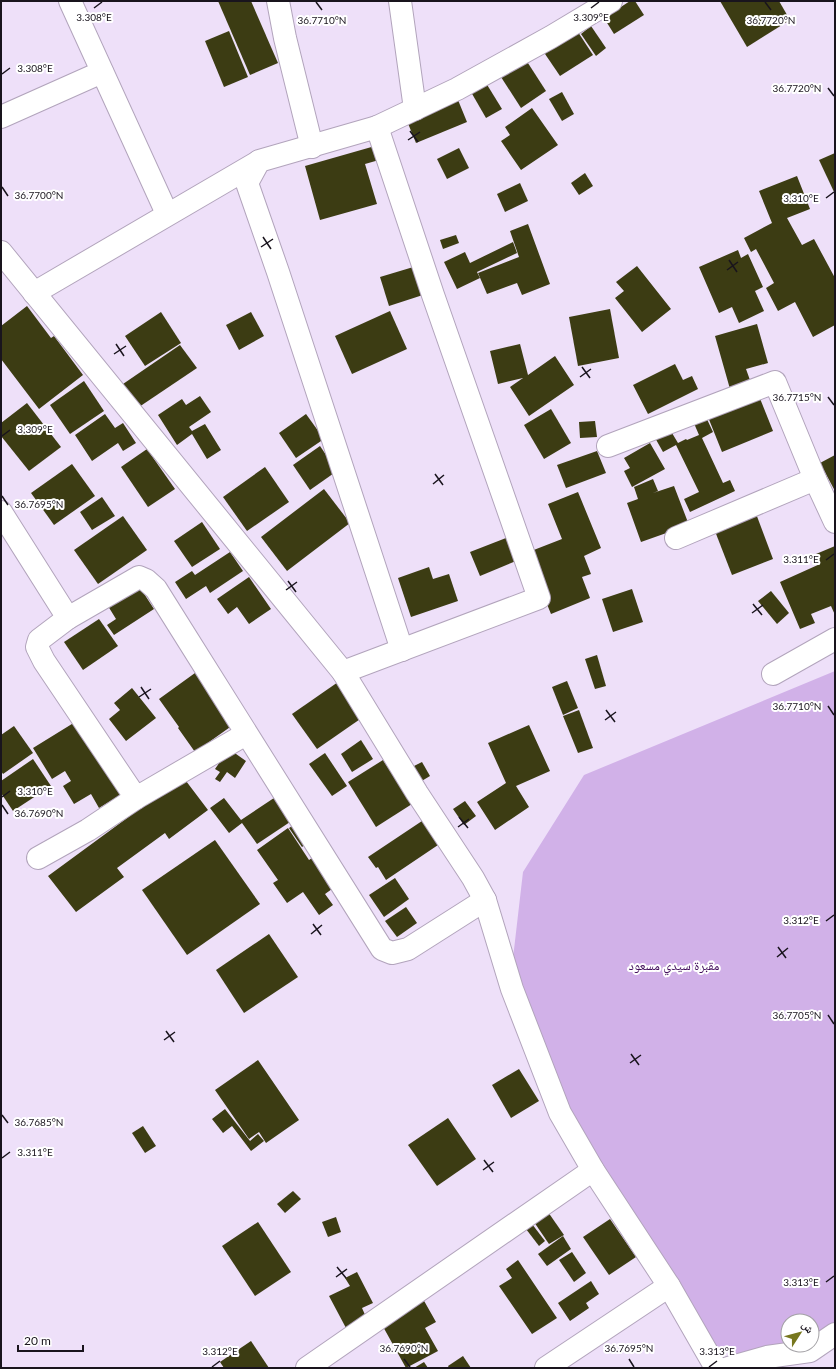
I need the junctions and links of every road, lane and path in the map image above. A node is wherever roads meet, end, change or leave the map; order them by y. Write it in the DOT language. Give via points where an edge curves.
graph roads {
  1 [pos="70,1"];
  2 [pos="278,1"];
  3 [pos="400,1"];
  4 [pos="611,1"];
  5 [pos="102,72"];
  6 [pos="415,110"];
  7 [pos="1,118"];
  8 [pos="377,127"];
  9 [pos="312,147"];
  10 [pos="259,161"];
  11 [pos="164,207"];
  12 [pos="1,252"];
  13 [pos="34,293"];
  14 [pos="608,446"];
  15 [pos="815,479"];
  16 [pos="1,512"];
  17 [pos="835,522"];
  18 [pos="676,538"];
  19 [pos="68,618"];
  20 [pos="835,639"];
  21 [pos="402,650"];
  22 [pos="342,672"];
  23 [pos="773,674"];
  24 [pos="246,734"];
  25 [pos="136,798"];
  26 [pos="38,858"];
  27 [pos="485,900"];
  28 [pos="593,1170"];
  29 [pos="669,1286"];
  30 [pos="835,1334"];
  31 [pos="307,1368"];
  32 [pos="546,1368"];
  33 [pos="716,1368"];
  34 [pos="728,1368"];
  1 -- 5 [label="street"];
  2 -- 9 [label="street"];
  3 -- 6 [label="street"];
  4 -- 6 [label="street" via="551,37"];
  5 -- 7 [label="street"];
  5 -- 11 [label="street"];
  6 -- 8 [label="street"];
  8 -- 9 [label="street"];
  8 -- 21 [label="street" via="539,598"];
  9 -- 10 [label="street"];
  10 -- 13 [label="street"];
  10 -- 21 [label="street" via="247,183"];
  12 -- 13 [label="street"];
  13 -- 22 [label="street"];
  14 -- 15 [label="street" via="775,382"];
  15 -- 17 [label="street"];
  15 -- 18 [label="street"];
  16 -- 19 [label="street"];
  19 -- 24 [label="street" via="139,577 146,580 156,589"];
  19 -- 25 [label="street" via="39,640 37,647"];
  20 -- 23 [label="street"];
  21 -- 22 [label="street"];
  22 -- 27 [label="street"];
  24 -- 25 [label="street"];
  24 -- 27 [label="street" via="382,949 392,953 408,949"];
  25 -- 26 [label="street" via="99,823"];
  27 -- 28 [label="street" via="512,989 560,1113"];
  28 -- 29 [label="street"];
  28 -- 31 [label="street"];
  29 -- 32 [label="street"];
  29 -- 33 [label="street"];
  30 -- 34 [label="street" via="810,1351 767,1357"];
}
